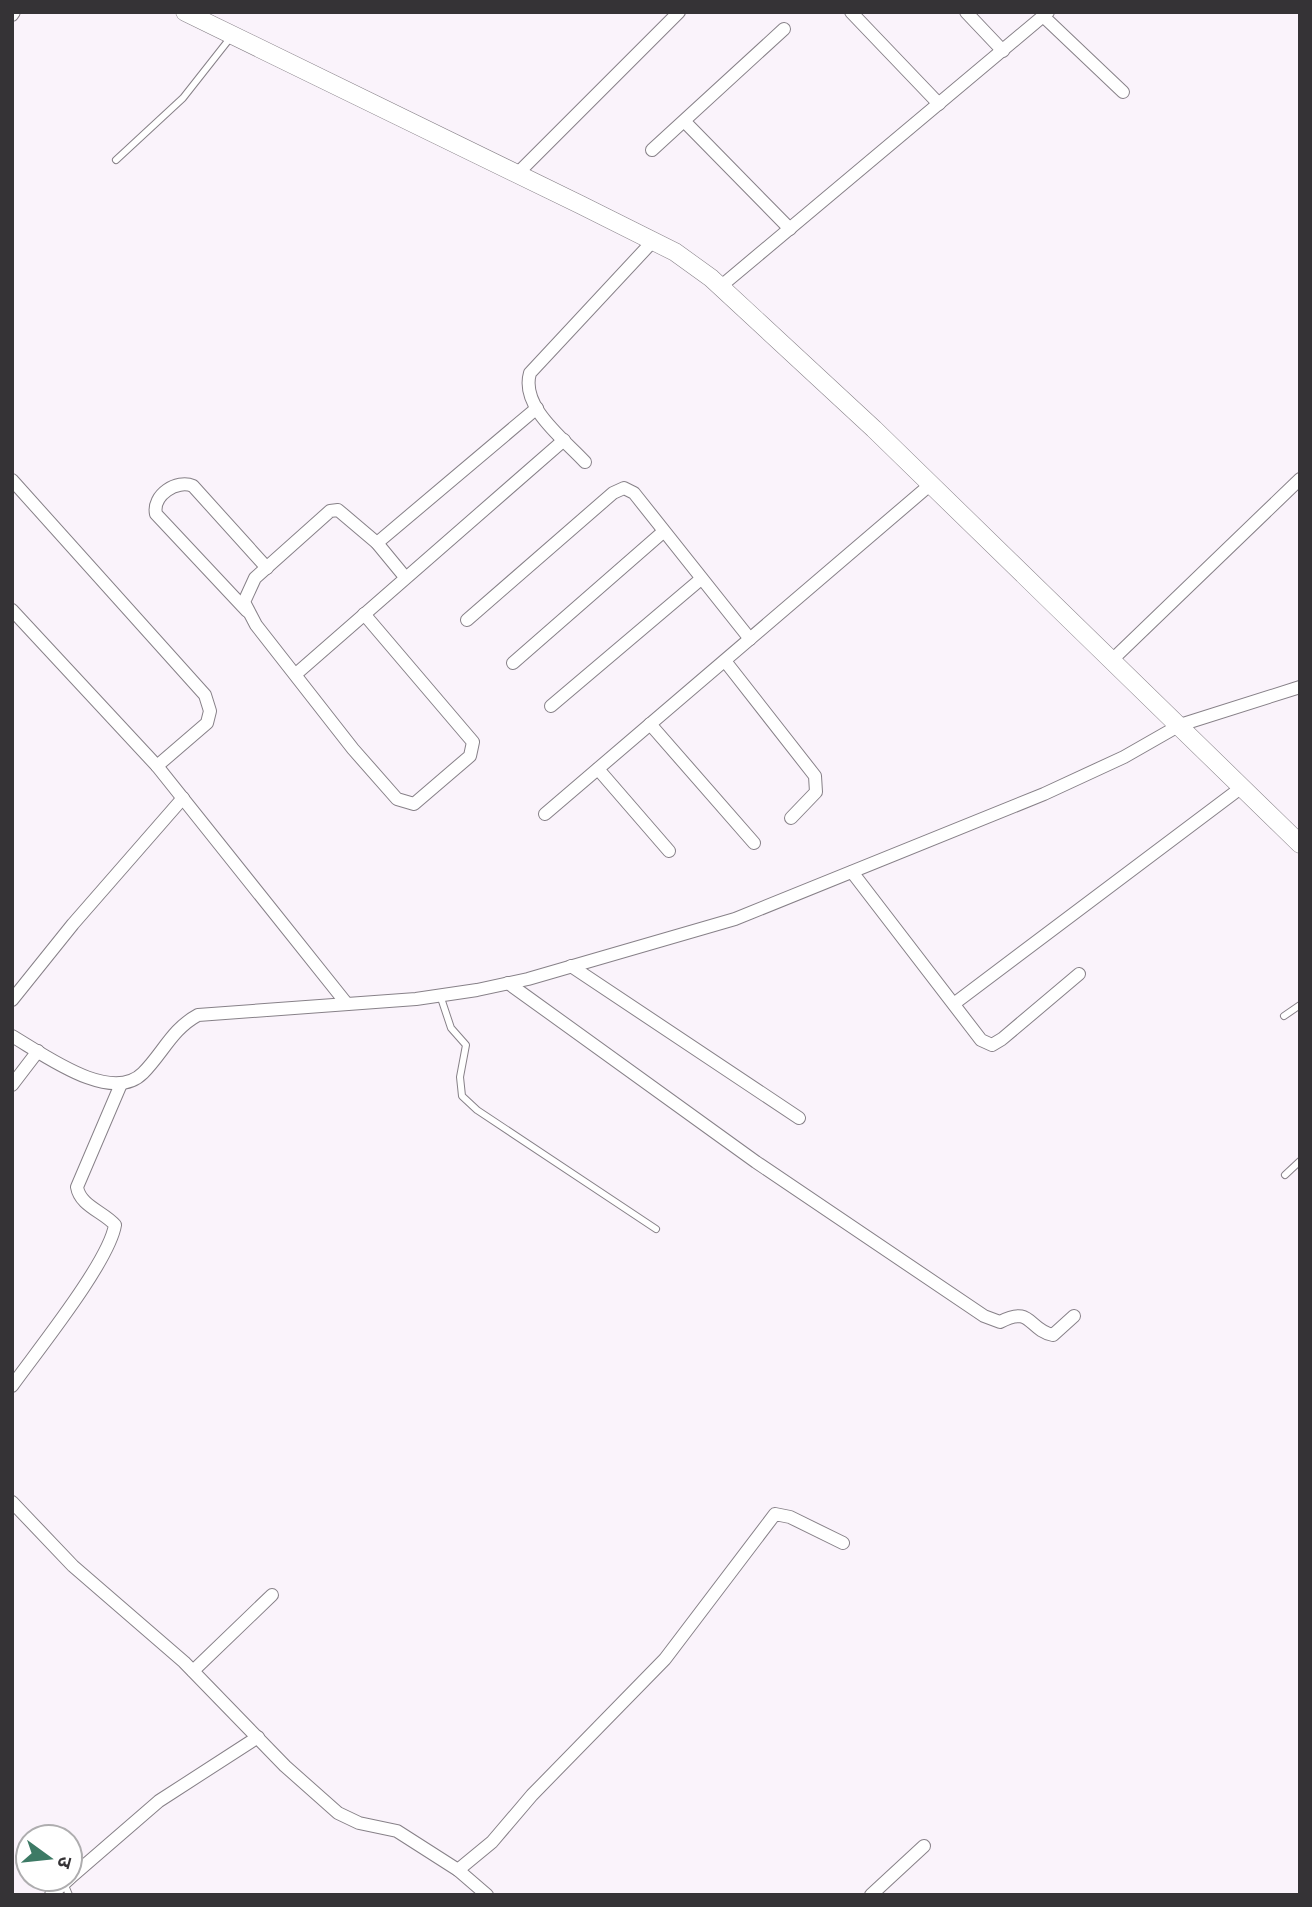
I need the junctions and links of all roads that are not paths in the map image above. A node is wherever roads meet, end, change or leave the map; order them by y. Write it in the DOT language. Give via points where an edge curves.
graph roads {
  1 [pos="185,12"];
  2 [pos="679,12"];
  3 [pos="851,12"];
  4 [pos="966,12"];
  5 [pos="1046,14"];
  6 [pos="784,29"];
  7 [pos="233,36"];
  8 [pos="1003,51"];
  9 [pos="1123,92"];
  10 [pos="939,104"];
  11 [pos="685,122"];
  12 [pos="652,150"];
  13 [pos="116,160"];
  14 [pos="517,174"];
  15 [pos="790,229"];
  16 [pos="653,241"];
  17 [pos="720,287"];
  18 [pos="537,408"];
  19 [pos="565,440"];
  20 [pos="585,462"];
  21 [pos="1300,478"];
  22 [pos="12,480"];
  23 [pos="931,484"];
  24 [pos="663,532"];
  25 [pos="377,543"];
  26 [pos="267,568"];
  27 [pos="405,577"];
  28 [pos="701,579"];
  29 [pos="12,610"];
  30 [pos="248,612"];
  31 [pos="364,614"];
  32 [pos="467,620"];
  33 [pos="750,639"];
  34 [pos="725,660"];
  35 [pos="1112,660"];
  36 [pos="513,663"];
  37 [pos="296,674"];
  38 [pos="1300,687"];
  39 [pos="551,706"];
  40 [pos="650,724"];
  41 [pos="1180,726"];
  42 [pos="157,766"];
  43 [pos="598,769"];
  44 [pos="1242,787"];
  45 [pos="183,798"];
  46 [pos="545,814"];
  47 [pos="791,818"];
  48 [pos="754,844"];
  49 [pos="1300,844"];
  50 [pos="669,851"];
  51 [pos="852,872"];
  52 [pos="571,966"];
  53 [pos="1079,974"];
  54 [pos="508,983"];
  55 [pos="440,995"];
  56 [pos="12,1000"];
  57 [pos="955,1003"];
  58 [pos="347,1004"];
  59 [pos="1300,1005"];
  60 [pos="1284,1016"];
  61 [pos="12,1037"];
  62 [pos="38,1051"];
  63 [pos="121,1084"];
  64 [pos="12,1085"];
  65 [pos="799,1118"];
  66 [pos="1300,1161"];
  67 [pos="1284,1175"];
  68 [pos="656,1229"];
  69 [pos="1074,1316"];
  70 [pos="12,1386"];
  71 [pos="12,1502"];
  72 [pos="843,1543"];
  73 [pos="272,1595"];
  74 [pos="193,1671"];
  75 [pos="258,1737"];
  76 [pos="924,1846"];
  77 [pos="84,1869"];
  78 [pos="458,1870"];
  79 [pos="487,1895"];
  80 [pos="871,1895"];
  1 -- 7 [label="street"];
  2 -- 14 [label="street"];
  3 -- 10 [label="street"];
  4 -- 8 [label="street"];
  5 -- 8 [label="street"];
  5 -- 9 [label="street"];
  6 -- 11 [label="street"];
  7 -- 13 [label="lane" via="183,98"];
  7 -- 14 [label="street"];
  8 -- 10 [label="street"];
  10 -- 15 [label="street"];
  11 -- 12 [label="street"];
  11 -- 15 [label="street"];
  14 -- 16 [label="street"];
  15 -- 17 [label="street"];
  16 -- 17 [label="street"];
  16 -- 18 [label="street" via="530,373 528,396"];
  17 -- 23 [label="street"];
  18 -- 19 [label="street"];
  18 -- 25 [label="street"];
  19 -- 20 [label="street"];
  19 -- 27 [label="street"];
  21 -- 35 [label="street"];
  22 -- 42 [label="street" via="205,695 210,711 207,723"];
  23 -- 33 [label="street"];
  23 -- 35 [label="street"];
  24 -- 28 [label="street"];
  24 -- 32 [label="street" via="634,493 624,488"];
  24 -- 36 [label="street"];
  25 -- 26 [label="street" via="338,510 330,512"];
  25 -- 27 [label="street"];
  26 -- 30 [label="street" via="246,593"];
  26 -- 30 [label="street" via="193,486 177,484 159,497 156,514"];
  27 -- 31 [label="street"];
  28 -- 33 [label="street"];
  28 -- 39 [label="street"];
  29 -- 42 [label="street"];
  30 -- 37 [label="street"];
  31 -- 37 [label="street"];
  31 -- 37 [label="street" via="473,742 470,756 432,791 414,804 397,799"];
  33 -- 34 [label="street"];
  34 -- 40 [label="street"];
  34 -- 47 [label="street" via="816,776 816,792"];
  35 -- 41 [label="street"];
  38 -- 41 [label="street"];
  40 -- 43 [label="street"];
  40 -- 48 [label="street"];
  41 -- 44 [label="street"];
  41 -- 51 [label="street" via="1044,794"];
  42 -- 45 [label="street"];
  43 -- 46 [label="street"];
  43 -- 50 [label="street"];
  44 -- 49 [label="street"];
  44 -- 57 [label="street"];
  45 -- 56 [label="street"];
  45 -- 58 [label="street"];
  51 -- 52 [label="street" via="735,919"];
  51 -- 57 [label="street"];
  52 -- 54 [label="street"];
  52 -- 65 [label="street"];
  53 -- 57 [label="street" via="992,1045 981,1040"];
  54 -- 55 [label="street"];
  54 -- 69 [label="street" via="756,1162 984,1317 1000,1322 1022,1315 1053,1335"];
  55 -- 58 [label="street"];
  55 -- 68 [label="lane" via="451,1028 466,1045 462,1096"];
  58 -- 63 [label="street" via="198,1015 182,1024 143,1073"];
  59 -- 60 [label="lane"];
  61 -- 62 [label="street"];
  62 -- 63 [label="street" via="90,1079"];
  62 -- 64 [label="street"];
  63 -- 70 [label="street" via="77,1188 84,1201 115,1225 114,1233 102,1259"];
  66 -- 67 [label="lane"];
  71 -- 74 [label="street" via="73,1566"];
  72 -- 78 [label="street" via="775,1514 665,1659 532,1795 485,1850"];
  73 -- 74 [label="street"];
  74 -- 75 [label="street"];
  75 -- 77 [label="street" via="159,1801"];
  75 -- 78 [label="street" via="338,1813 359,1824 397,1831"];
  76 -- 80 [label="street"];
  78 -- 79 [label="street"];
}
